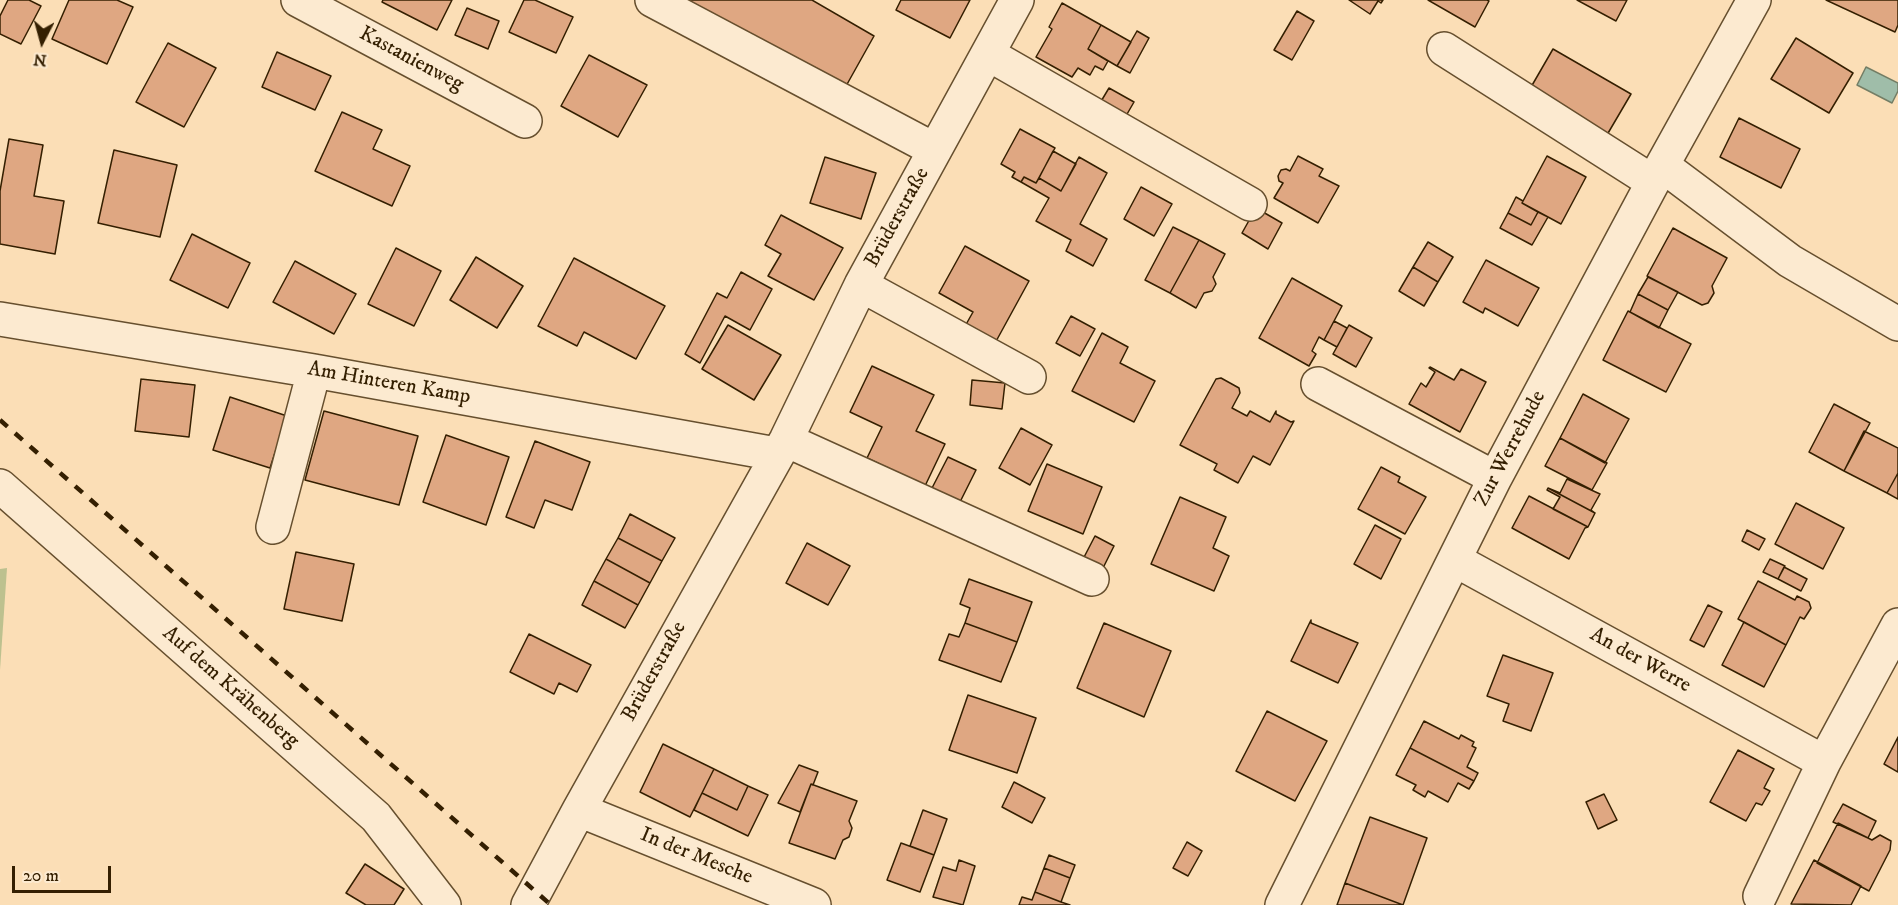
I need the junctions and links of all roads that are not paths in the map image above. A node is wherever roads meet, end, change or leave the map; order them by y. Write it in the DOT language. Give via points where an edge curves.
graph roads {
  1 [pos="298,0"];
  2 [pos="652,0"];
  3 [pos="1017,0"];
  4 [pos="1754,0"];
  5 [pos="1444,49"];
  6 [pos="988,54"];
  7 [pos="525,121"];
  8 [pos="935,150"];
  9 [pos="1658,174"];
  10 [pos="1250,204"];
  11 [pos="861,285"];
  12 [pos="0,319"];
  13 [pos="1898,324"];
  14 [pos="314,371"];
  15 [pos="1029,376"];
  16 [pos="1318,384"];
  17 [pos="781,447"];
  18 [pos="1495,478"];
  19 [pos="0,486"];
  20 [pos="273,527"];
  21 [pos="1455,560"];
  22 [pos="1092,579"];
  23 [pos="1898,625"];
  24 [pos="1824,762"];
  25 [pos="579,810"];
  26 [pos="1760,896"];
  27 [pos="444,905"];
  28 [pos="528,905"];
  29 [pos="814,905"];
  30 [pos="1282,905"];
  1 -- 7 [label="street, Kastanienweg"];
  2 -- 8 [label="street"];
  3 -- 6 [label="street, Brüderstraße"];
  4 -- 9 [label="street, Zur Werrehude"];
  5 -- 9 [label="street"];
  6 -- 8 [label="street, Brüderstraße"];
  6 -- 10 [label="street"];
  8 -- 11 [label="street, Brüderstraße"];
  9 -- 13 [label="street" via="1790,261"];
  9 -- 18 [label="street, Zur Werrehude"];
  11 -- 15 [label="street"];
  11 -- 17 [label="street, Brüderstraße"];
  12 -- 14 [label="street, Am Hinteren Kamp"];
  14 -- 17 [label="street, Am Hinteren Kamp"];
  14 -- 20 [label="street"];
  16 -- 18 [label="street"];
  17 -- 22 [label="street"];
  17 -- 25 [label="street, Brüderstraße"];
  18 -- 21 [label="street, Zur Werrehude"];
  19 -- 27 [label="street, Auf dem Krähenberg" via="376,817"];
  21 -- 24 [label="street, An der Werre"];
  21 -- 30 [label="street, Zur Werrehude"];
  23 -- 24 [label="street"];
  24 -- 26 [label="street"];
  25 -- 28 [label="street, Brüderstraße"];
  25 -- 29 [label="street, In der Mesche"];
}
